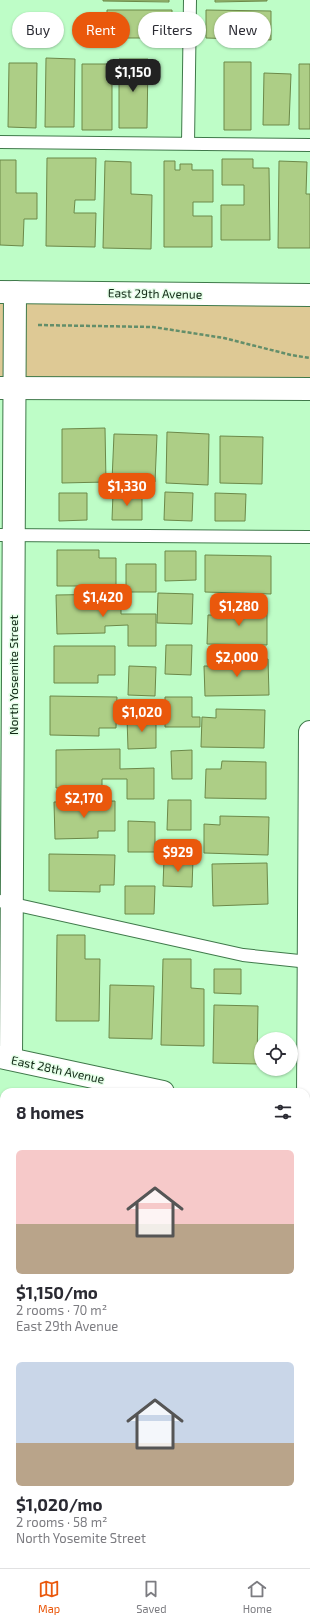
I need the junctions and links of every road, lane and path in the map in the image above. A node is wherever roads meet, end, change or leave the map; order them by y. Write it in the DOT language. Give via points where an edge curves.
graph roads {
  1 [pos="190,0"];
  2 [pos="0,142"];
  3 [pos="188,144"];
  4 [pos="310,145"];
  5 [pos="7,292"];
  6 [pos="310,295"];
  7 [pos="15,324"];
  8 [pos="310,358"];
  9 [pos="7,388"];
  10 [pos="310,389"];
  11 [pos="7,535"];
  12 [pos="310,537"];
  13 [pos="310,732"];
  14 [pos="310,800"];
  15 [pos="6,902"];
  16 [pos="309,962"];
  17 [pos="5,1058"];
  18 [pos="145,1088"];
  19 [pos="308,1088"];
  1 -- 3 [label="lane"];
  2 -- 3 [label="lane"];
  3 -- 4 [label="lane"];
  5 -- 6 [label="street, East 29th Avenue"];
  5 -- 7 [label="street, North Yosemite Street"];
  7 -- 8 [label="path" via="153,327 224,338"];
  7 -- 9 [label="street, North Yosemite Street"];
  9 -- 10 [label="street"];
  9 -- 11 [label="street, North Yosemite Street"];
  11 -- 12 [label="lane"];
  11 -- 15 [label="street, North Yosemite Street"];
  13 -- 14 [label="street"];
  14 -- 16 [label="street"];
  15 -- 16 [label="lane" via="243,955"];
  15 -- 17 [label="street, North Yosemite Street"];
  16 -- 19 [label="street"];
  17 -- 18 [label="street, East 28th Avenue"];
}
